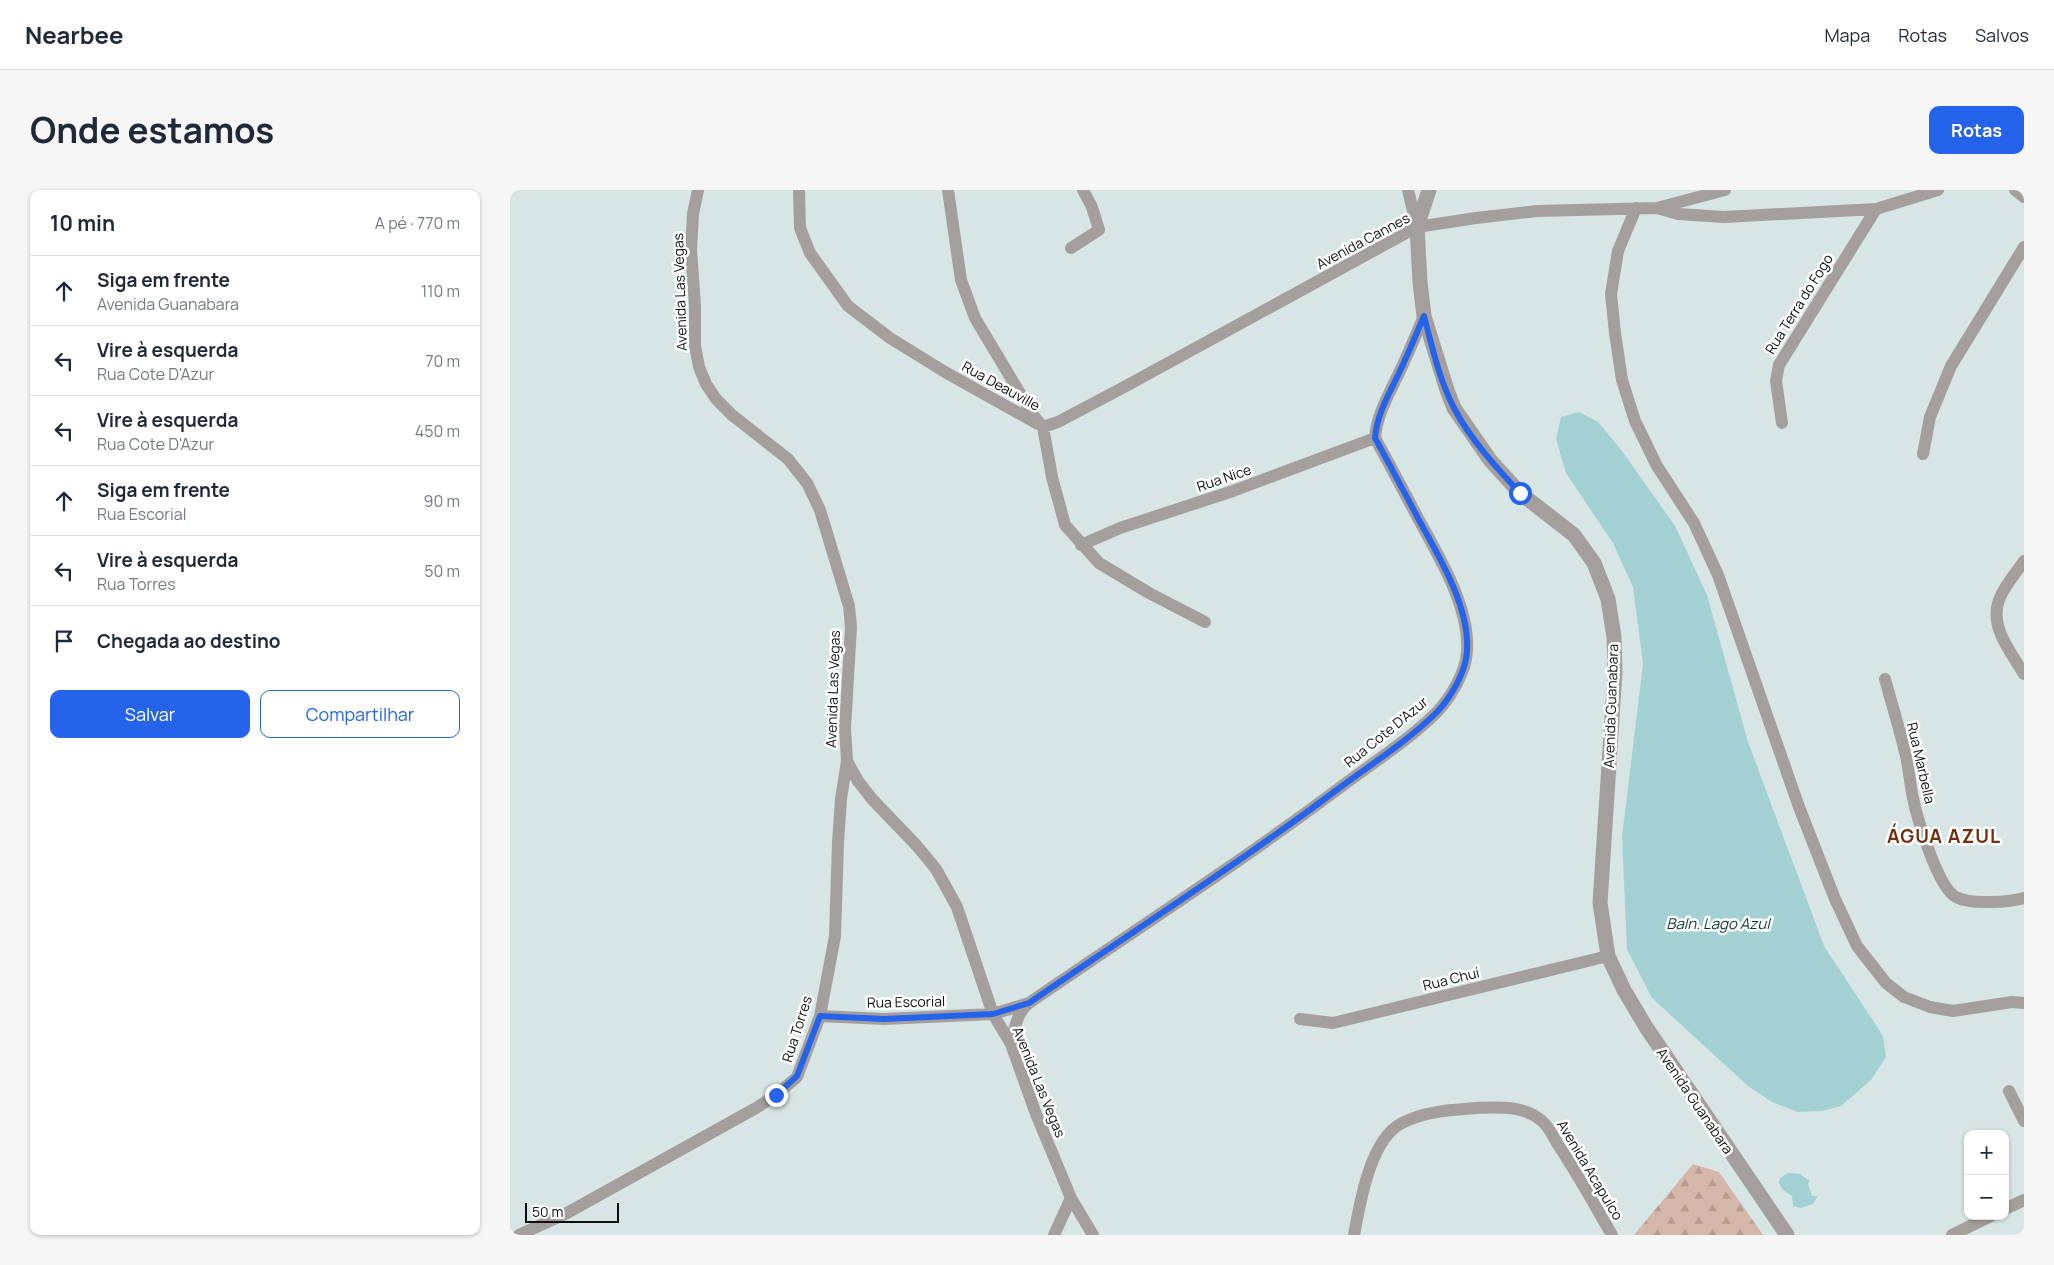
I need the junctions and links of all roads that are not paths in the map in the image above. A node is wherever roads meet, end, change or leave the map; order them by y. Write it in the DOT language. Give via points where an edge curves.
graph roads {
  1 [pos="698,190"];
  2 [pos="948,190"];
  3 [pos="1083,190"];
  4 [pos="1408,190"];
  5 [pos="1429,190"];
  6 [pos="1725,190"];
  7 [pos="1938,190"];
  8 [pos="2015,190"];
  9 [pos="798,192"];
  10 [pos="2024,197"];
  11 [pos="1636,208"];
  12 [pos="1657,208"];
  13 [pos="1876,209"];
  14 [pos="1417,228"];
  15 [pos="2024,247"];
  16 [pos="1071,248"];
  17 [pos="1424,316"];
  18 [pos="1782,423"];
  19 [pos="1043,427"];
  20 [pos="1375,438"];
  21 [pos="1923,454"];
  22 [pos="1082,545"];
  23 [pos="2024,561"];
  24 [pos="1205,622"];
  25 [pos="2024,674"];
  26 [pos="1884,679"];
  27 [pos="847,761"];
  28 [pos="2024,898"];
  29 [pos="1608,956"];
  30 [pos="1029,1003"];
  31 [pos="2024,1003"];
  32 [pos="993,1014"];
  33 [pos="820,1016"];
  34 [pos="1300,1019"];
  35 [pos="1011,1044"];
  36 [pos="2008,1092"];
  37 [pos="2024,1121"];
  38 [pos="1071,1198"];
  39 [pos="2024,1200"];
  40 [pos="2009,1207"];
  41 [pos="1983,1220"];
  42 [pos="518,1235"];
  43 [pos="1054,1235"];
  44 [pos="1093,1235"];
  45 [pos="1354,1235"];
  46 [pos="1612,1235"];
  47 [pos="1786,1235"];
  48 [pos="1952,1235"];
  1 -- 27 [label="street, Avenida Las Vegas" via="691,249 695,346 699,367 716,399 788,459 807,482 820,510 849,606"];
  2 -- 19 [label="street" via="961,280 975,318"];
  3 -- 16 [label="street" via="1099,230"];
  4 -- 14 [label="street"];
  5 -- 14 [label="street, Avenida Guanabara"];
  6 -- 12 [label="street"];
  7 -- 13 [label="street, Avenida Cannes"];
  8 -- 10 [label="street"];
  9 -- 19 [label="street, Rua Deauville" via="800,228 810,253 848,306 890,338"];
  11 -- 12 [label="street, Avenida Cannes"];
  11 -- 14 [label="street, Avenida Cannes" via="1537,211"];
  11 -- 31 [label="street" via="1618,251 1611,294 1622,380 1635,421 1657,466 1694,523 1718,575 1799,807 1857,946 1886,983 1904,997 1930,1008 1953,1011"];
  12 -- 13 [label="street, Avenida Cannes" via="1678,214 1724,217"];
  13 -- 18 [label="street, Rua Terra do Fogo" via="1779,365 1776,381"];
  14 -- 17 [label="street, Avenida Guanabara"];
  14 -- 19 [label="street, Avenida Cannes" via="1126,386"];
  15 -- 21 [label="street" via="1951,366 1930,417"];
  17 -- 20 [label="street" via="1386,398"];
  17 -- 29 [label="street, Avenida Guanabara" via="1454,408 1490,460 1520,493 1574,535 1594,563 1608,599 1615,672 1600,903"];
  19 -- 22 [label="street, Rua Deauville" via="1065,525"];
  20 -- 22 [label="street, Rua Nice" via="1233,491 1120,528"];
  20 -- 30 [label="street, Rua Cote D'Azur" via="1434,547 1462,612 1468,638 1467,654 1452,692 1437,712 1410,735 1302,816"];
  22 -- 24 [label="street, Rua Deauville" via="1098,563"];
  23 -- 25 [label="street" via="1999,599 1997,616 2000,634"];
  26 -- 28 [label="street, Rua Marbella" via="1906,758 1913,799 1938,875 1955,897 1967,901"];
  27 -- 32 [label="street, Avenida Las Vegas" via="872,799 936,869 957,907"];
  27 -- 33 [label="street, Rua Torres" via="841,798 835,936"];
  29 -- 34 [label="street, Rua Chuí" via="1333,1023"];
  29 -- 47 [label="street, Avenida Guanabara" via="1646,1027"];
  30 -- 32 [label="street, Rua Cote D'Azur"];
  30 -- 35 [label="street" via="1024,1007"];
  32 -- 33 [label="street, Rua Escorial" via="884,1019"];
  32 -- 35 [label="street, Avenida Las Vegas"];
  33 -- 42 [label="street, Rua Torres" via="797,1076 776,1095 567,1213"];
  35 -- 38 [label="street, Avenida Las Vegas"];
  36 -- 37 [label="street"];
  38 -- 43 [label="street"];
  38 -- 44 [label="street, Avenida Las Vegas"];
  39 -- 40 [label="street"];
  41 -- 48 [label="street"];
  45 -- 46 [label="street, Avenida Acapulco" via="1374,1155 1400,1123 1447,1110 1495,1107 1527,1112 1543,1121"];
}
